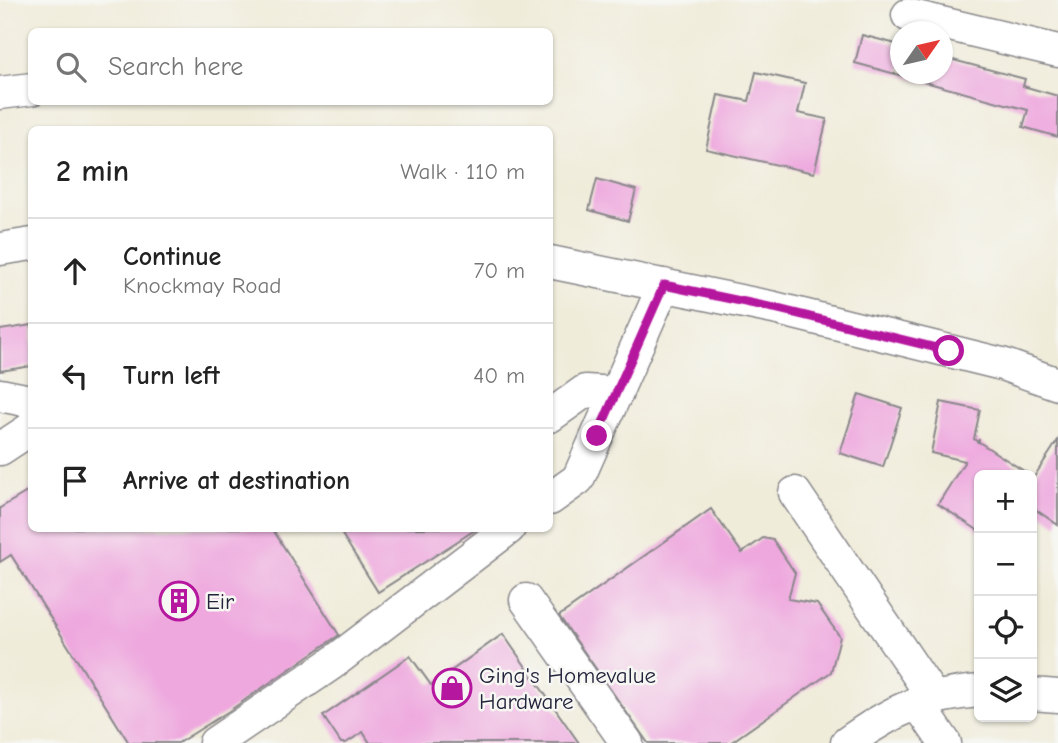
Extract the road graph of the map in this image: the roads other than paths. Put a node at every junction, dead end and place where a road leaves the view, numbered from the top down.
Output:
1 (908, 15) dead end
2 (1058, 51) edge
3 (28, 90) edge
4 (0, 93) edge
5 (553, 263) edge
6 (664, 285) junction
7 (1058, 384) edge
8 (617, 393) junction
9 (0, 395) edge
10 (28, 402) edge
11 (553, 414) edge
12 (28, 431) edge
13 (0, 449) edge
14 (794, 493) dead end
15 (553, 497) edge
16 (504, 532) edge
17 (526, 600) dead end
18 (974, 692) edge
19 (1037, 694) edge
20 (1058, 696) edge
21 (925, 700) junction
22 (215, 743) edge
23 (627, 743) edge
24 (847, 743) edge
25 (945, 743) edge

1 - 2 street
3 - 4 street
5 - 6 street
6 - 7 street
6 - 8 street
8 - 11 street
8 - 15 street
9 - 10 street
12 - 13 street
14 - 21 street
16 - 22 street
17 - 23 street
18 - 21 street
19 - 20 street
21 - 24 street
21 - 25 street

